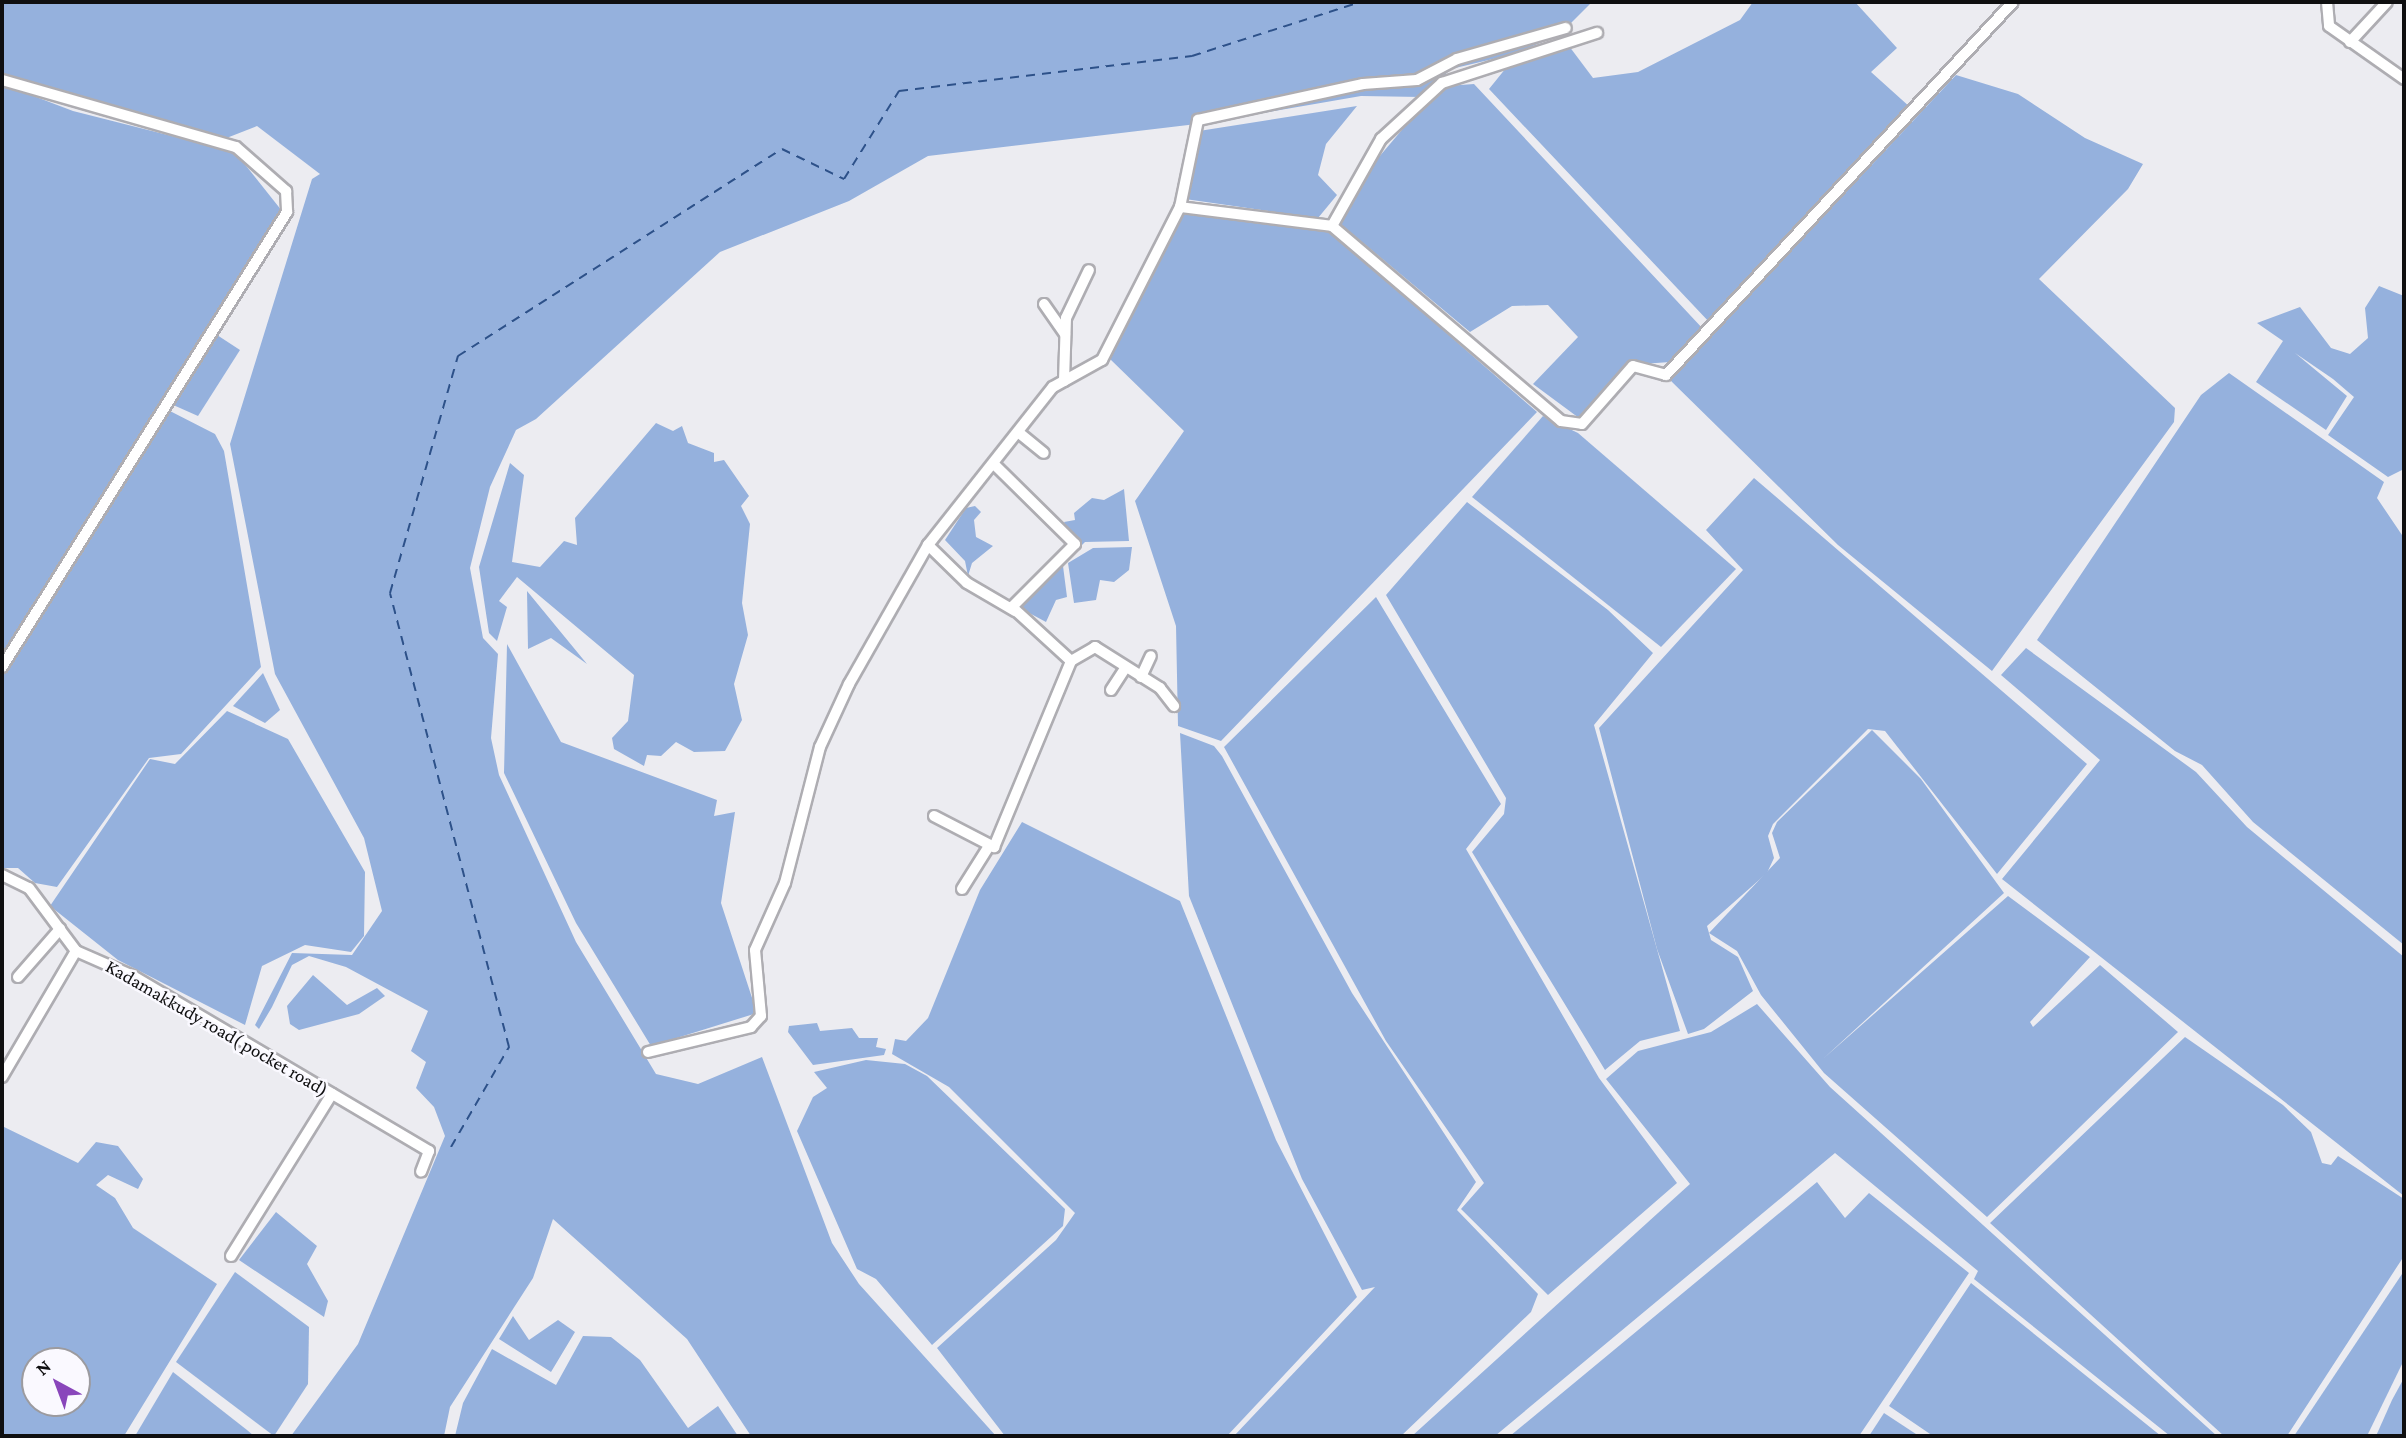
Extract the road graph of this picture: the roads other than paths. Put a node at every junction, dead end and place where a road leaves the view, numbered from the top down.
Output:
1 (2013, 2) edge
2 (2327, 2) edge
3 (2387, 2) edge
4 (1566, 28) dead end
5 (1597, 33) dead end
6 (2350, 42) junction
7 (2404, 79) edge
8 (2, 80) edge
9 (1180, 207) junction
10 (1332, 226) junction
11 (1089, 270) dead end
12 (1044, 304) dead end
13 (1065, 334) junction
14 (1064, 381) junction
15 (1018, 432) junction
16 (1044, 453) dead end
17 (993, 463) junction
18 (928, 545) junction
19 (1015, 611) junction
20 (1151, 656) dead end
21 (1071, 661) junction
22 (2, 667) edge
23 (1126, 667) junction
24 (1141, 677) junction
25 (1111, 690) dead end
26 (1174, 706) dead end
27 (934, 816) dead end
28 (989, 846) junction
29 (2, 875) edge
30 (962, 889) dead end
31 (60, 929) junction
32 (80, 952) junction
33 (18, 977) dead end
34 (648, 1052) dead end
35 (25, 1056) dead end
36 (2, 1077) edge
37 (332, 1094) junction
38 (421, 1172) dead end
39 (231, 1256) dead end

1 - 10 street
2 - 6 street
3 - 6 street
4 - 9 street
5 - 10 street
6 - 7 street
8 - 22 street
9 - 10 street
9 - 14 street
11 - 13 street
12 - 13 street
13 - 14 street
14 - 15 street
15 - 16 street
15 - 17 street
17 - 18 street
17 - 19 street
18 - 19 street
18 - 34 street
19 - 21 street
20 - 24 street
21 - 23 street
21 - 28 street
23 - 24 street
23 - 25 street
24 - 26 street
27 - 28 street
28 - 30 street
29 - 31 street
31 - 32 street
31 - 33 street
32 - 35 street
32 - 36 street
32 - 37 street, Kadamakkudy road( pocket road)
37 - 38 street, Kadamakkudy road( pocket road)
37 - 39 street

